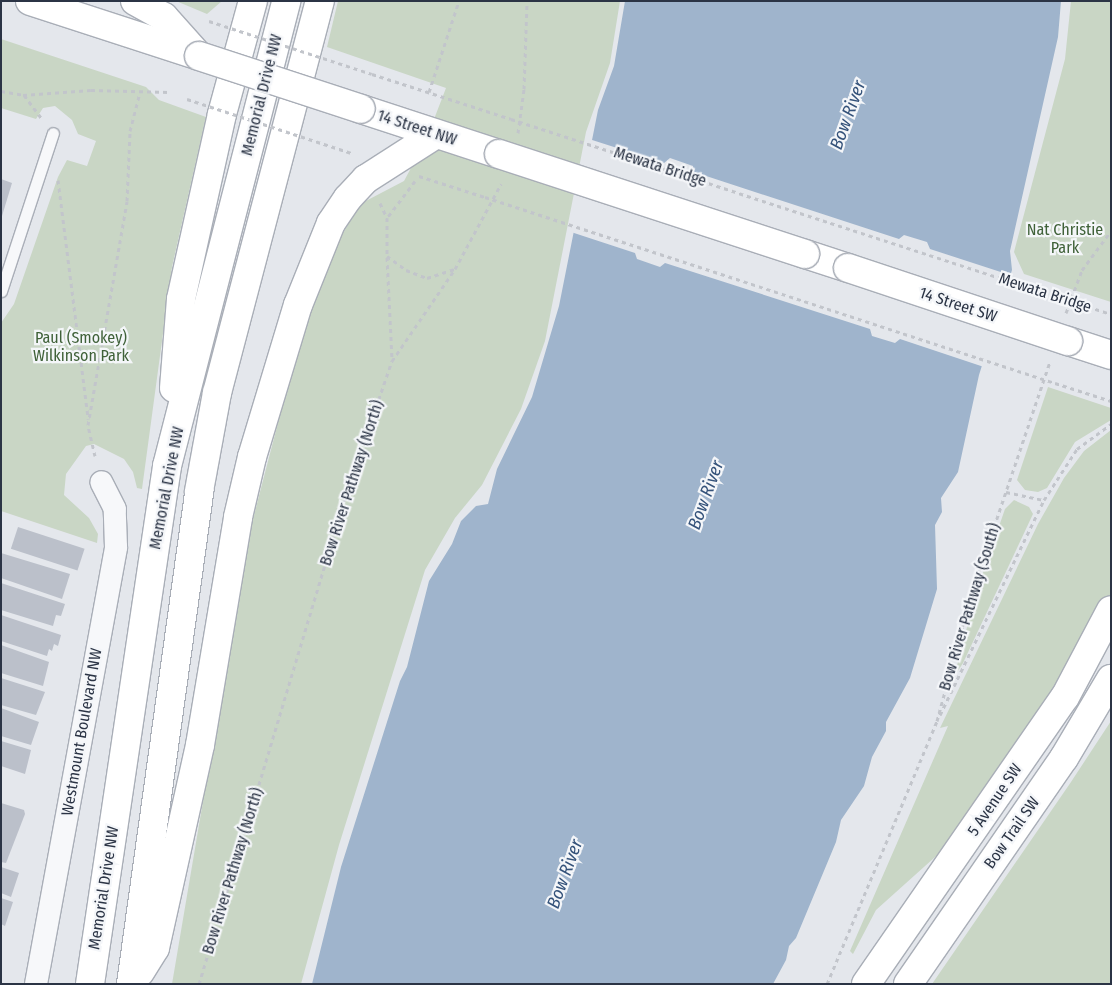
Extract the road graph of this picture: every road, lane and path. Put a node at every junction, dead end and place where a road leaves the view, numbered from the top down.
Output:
1 (30, 1) edge
2 (135, 1) edge
3 (252, 1) edge
4 (286, 1) edge
5 (320, 1) edge
6 (459, 1) edge
7 (527, 1) edge
8 (209, 21) dead end
9 (199, 56) junction
10 (1, 91) edge
11 (140, 92) junction
12 (169, 92) dead end
13 (429, 92) junction
14 (23, 95) junction
15 (187, 99) dead end
16 (53, 133) joint
17 (436, 134) junction
18 (518, 135) dead end
19 (351, 153) dead end
20 (58, 177) dead end
21 (502, 183) dead end
22 (1111, 231) edge
23 (805, 254) joint
24 (387, 256) junction
25 (455, 269) junction
26 (1, 291) edge
27 (1111, 314) edge
28 (1062, 336) junction
29 (1111, 355) edge
30 (392, 361) junction
31 (1111, 400) edge
32 (1111, 424) edge
33 (88, 425) junction
34 (95, 456) dead end
35 (167, 466) junction
36 (101, 482) dead end
37 (1006, 492) junction
38 (1044, 500) junction
39 (1111, 610) edge
40 (1111, 679) edge
41 (937, 721) junction
42 (36, 984) edge
43 (90, 984) edge
44 (132, 984) edge
45 (199, 984) edge
46 (827, 984) edge
47 (866, 984) edge
48 (908, 984) edge

1 - 9 main road, 14 Street NW
2 - 9 main road
3 - 35 main road
4 - 35 main road, Memorial Drive NW
5 - 44 main road, Memorial Drive NW
6 - 13 path
7 - 18 path
8 - 13 path, Mewata Bridge, bridge
9 - 17 main road, 14 Street NW, bridge
10 - 14 path
11 - 12 path
11 - 14 path
11 - 33 path
13 - 27 path, Mewata Bridge, bridge
14 - 16 path
15 - 19 path, bridge
16 - 26 lane
17 - 23 main road, 14 Street NW, bridge
17 - 44 main road
20 - 33 path
21 - 25 path, Bow River Pathway (North)
22 - 28 path, Bow River Pathway (South)
23 - 28 main road, 14 Street SW, bridge
24 - 25 path
24 - 30 path
24 - 31 path, bridge
25 - 30 path, Bow River Pathway (North)
28 - 29 main road, 14 Street SW
28 - 37 path, Bow River Pathway (South)
30 - 45 path, Bow River Pathway (North)
32 - 38 path
33 - 34 path
35 - 43 main road, Memorial Drive NW
36 - 42 street, Westmount Boulevard NW
37 - 38 path
37 - 41 path, Bow River Pathway (South)
38 - 41 path
39 - 47 main road, 5 Avenue SW
40 - 48 main road, Bow Trail SW
41 - 46 path, Bow River Pathway (South)

